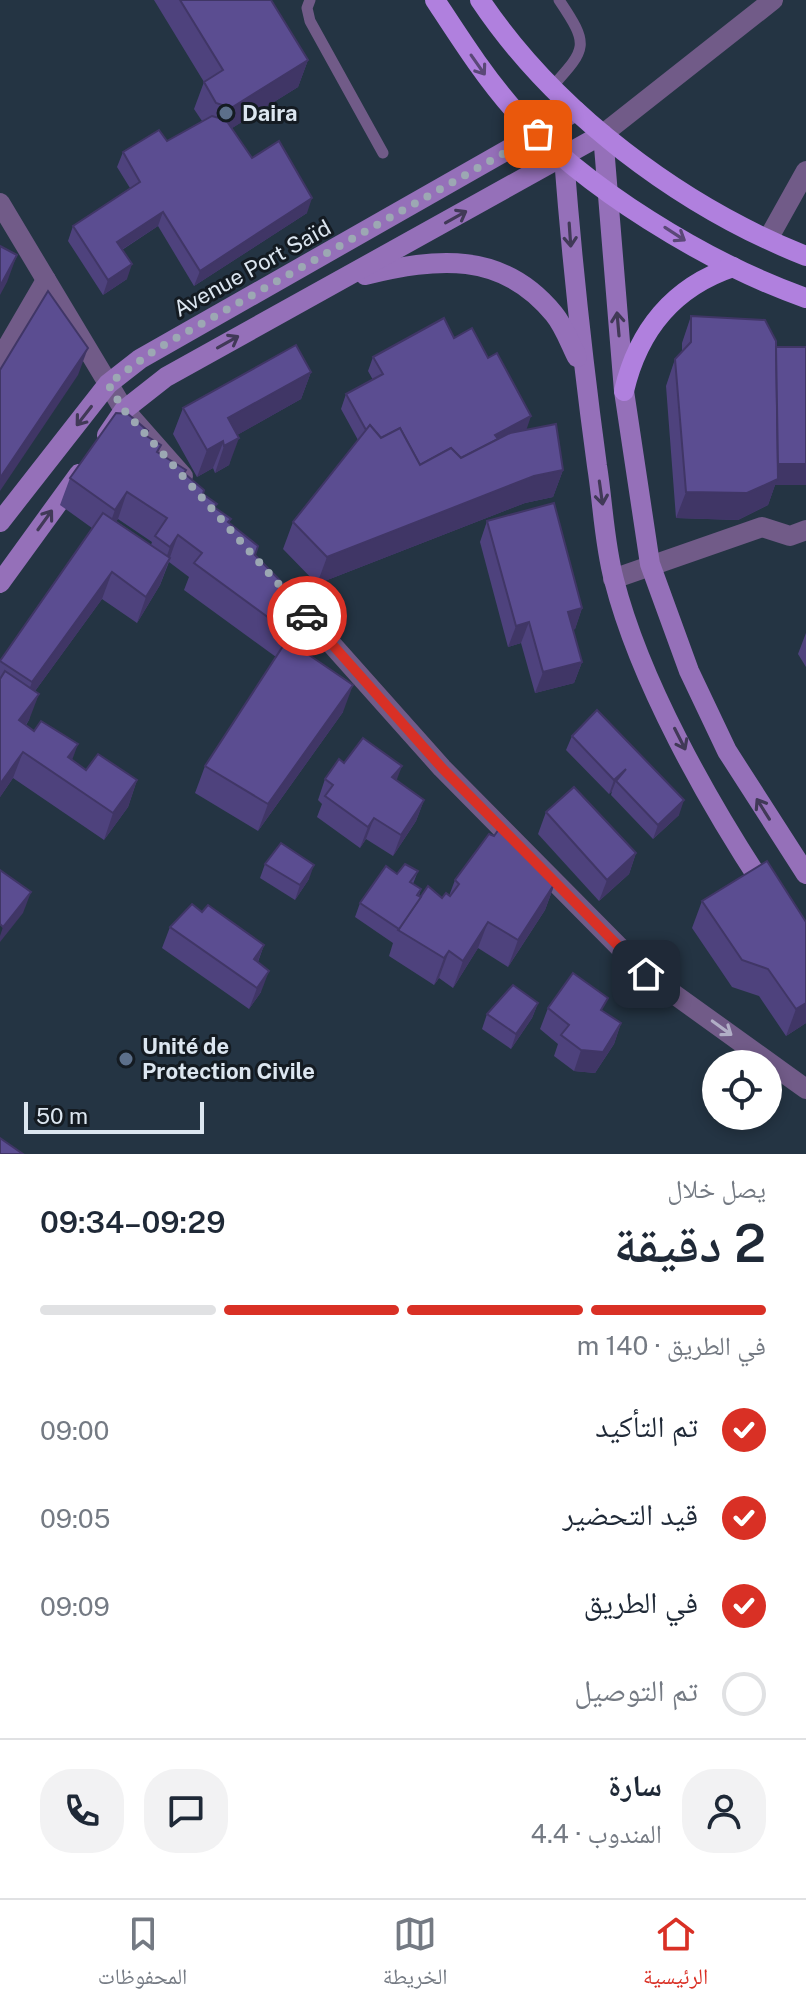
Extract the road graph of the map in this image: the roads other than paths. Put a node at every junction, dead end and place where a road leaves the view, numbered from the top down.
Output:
1 (310, 0) edge
2 (435, 0) edge
3 (480, 0) edge
4 (559, 0) edge
5 (773, 0) edge
6 (551, 88) junction
7 (576, 111) junction
8 (538, 134) junction
9 (603, 134) junction
10 (383, 153) dead end
11 (564, 158) junction
12 (806, 171) edge
13 (606, 189) junction
14 (0, 203) edge
15 (768, 239) junction
16 (806, 256) edge
17 (733, 267) junction
18 (46, 280) junction
19 (338, 282) junction
20 (806, 298) edge
21 (0, 359) edge
22 (584, 369) junction
23 (108, 384) junction
24 (624, 391) junction
25 (124, 410) junction
26 (198, 494) edge
27 (0, 522) edge
28 (806, 530) edge
29 (650, 564) junction
30 (613, 579) junction
31 (0, 583) edge
32 (283, 589) edge
33 (806, 874) edge
34 (775, 904) edge
35 (806, 1089) edge

1 - 10 lane
2 -> 8 main road
3 - 6 main road
4 - 6 lane
5 - 9 street
6 - 7 main road
7 - 8 main road, Avenue Port Saïd
7 - 9 main road
8 - 11 main road
8 - 23 main road, Avenue Port Saïd
9 - 11 main road
9 - 13 main road
9 - 15 main road
11 - 13 main road
19 -> 11 main road
11 -> 22 main road
12 - 15 street
13 -> 17 main road
24 -> 13 main road
14 - 18 street
15 - 16 main road
17 - 20 main road
17 - 24 main road
18 - 21 street
18 - 23 street
19 - 22 main road
25 -> 19 main road
22 -> 30 main road
23 - 25 street
23 -> 27 main road, Avenue Port Saïd
24 - 29 main road
25 - 26 street
31 -> 25 main road
28 - 29 street
29 - 30 street
33 -> 29 main road
30 -> 34 main road
32 -> 35 street

